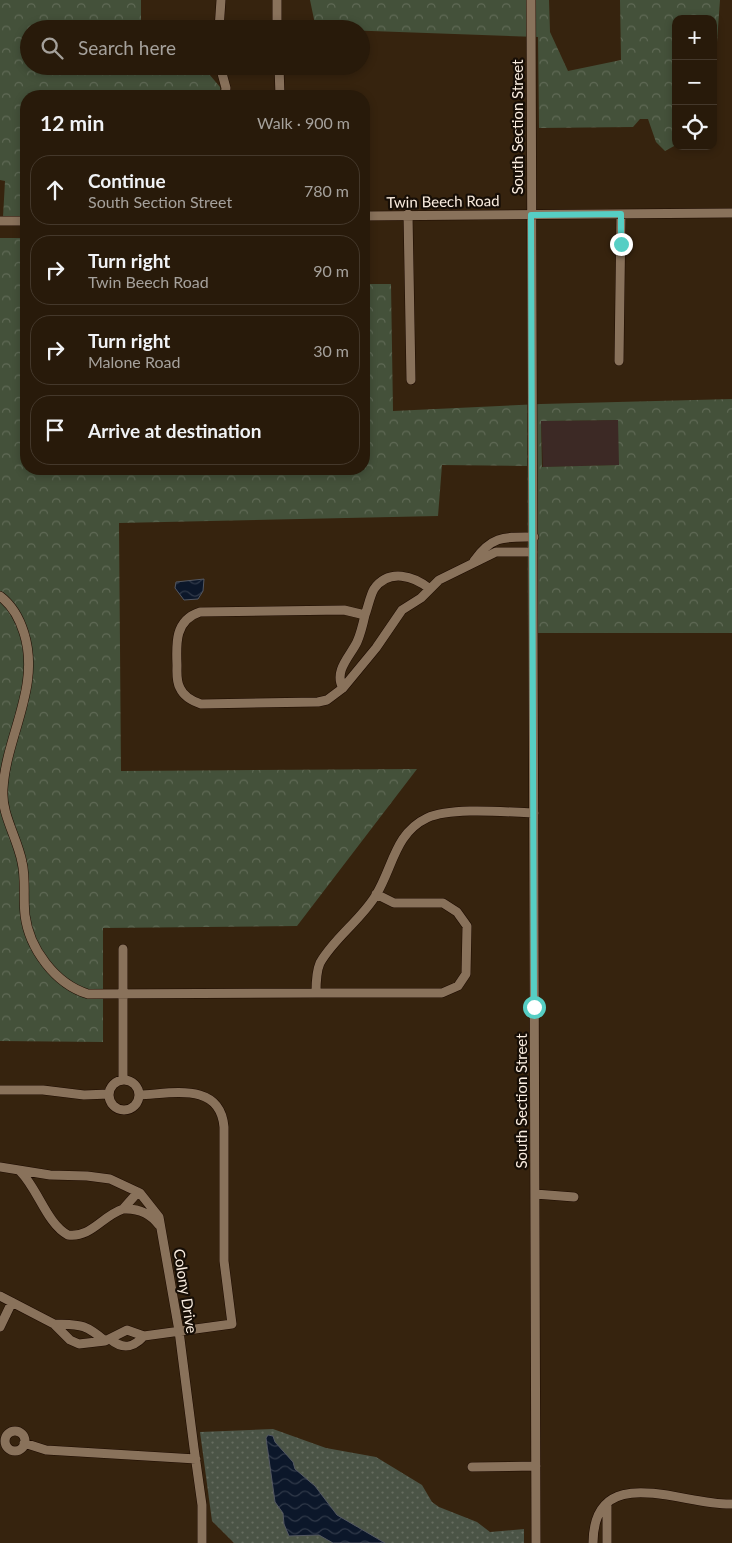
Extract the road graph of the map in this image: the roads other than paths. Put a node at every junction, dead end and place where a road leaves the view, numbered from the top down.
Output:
1 (221, 0) edge
2 (277, 0) edge
3 (531, 0) edge
4 (219, 20) edge
5 (277, 20) edge
6 (222, 75) edge
7 (279, 75) edge
8 (226, 90) edge
9 (280, 90) edge
10 (732, 213) edge
11 (408, 214) junction
12 (621, 214) junction
13 (531, 215) junction
14 (370, 216) edge
15 (20, 221) edge
16 (0, 222) edge
17 (619, 361) dead end
18 (411, 380) dead end
19 (534, 537) junction
20 (533, 552) junction
21 (474, 562) junction
22 (430, 589) junction
23 (0, 596) edge
24 (365, 615) junction
25 (343, 688) junction
26 (534, 812) junction
27 (376, 894) junction
28 (123, 949) dead end
29 (316, 993) junction
30 (123, 995) junction
31 (123, 1080) junction
32 (0, 1090) edge
33 (109, 1094) junction
34 (138, 1095) junction
35 (0, 1167) edge
36 (20, 1171) junction
37 (138, 1192) junction
38 (535, 1194) junction
39 (574, 1197) dead end
40 (123, 1209) junction
41 (163, 1230) junction
42 (0, 1296) edge
43 (12, 1302) junction
44 (54, 1324) junction
45 (0, 1327) edge
46 (179, 1331) junction
47 (144, 1336) junction
48 (107, 1340) junction
49 (3, 1434) edge
50 (24, 1443) junction
51 (196, 1459) junction
52 (536, 1466) junction
53 (472, 1467) dead end
54 (607, 1504) junction
55 (732, 1504) edge
56 (202, 1543) edge
57 (536, 1543) edge
58 (593, 1543) edge
59 (607, 1543) edge

1 - 4 street
2 - 5 street
3 - 13 street, South Section Street
6 - 8 street
7 - 9 street
10 - 12 street, Twin Beech Road
11 - 13 street, Twin Beech Road
11 - 14 street, Twin Beech Road
11 - 18 street
12 - 13 street, Twin Beech Road
12 - 17 street
13 - 19 street, South Section Street
15 - 16 street
19 - 20 street, South Section Street
19 - 21 street
20 - 21 street
20 - 26 street, South Section Street
21 - 22 street
22 - 24 street
22 - 25 street
23 - 30 street
24 - 25 street
24 - 25 street
26 - 27 street
26 - 38 street, South Section Street
27 - 29 street
27 - 29 street
28 - 30 street
29 - 30 street
30 - 31 street
31 - 33 street
31 - 34 street
32 - 33 street
33 - 34 street
34 - 46 street
35 - 36 street, Colony Drive
36 - 37 street, Colony Drive
36 - 40 street
37 - 40 street
37 - 41 street, Colony Drive
38 - 39 street
38 - 52 street, South Section Street
40 - 41 street
41 - 46 street, Colony Drive
42 - 43 street
43 - 44 street
43 - 45 street
44 - 48 street
44 - 48 street
46 - 47 street
46 - 51 street, Colony Drive
47 - 48 street
47 - 48 street
49 - 50 street
49 - 50 street
50 - 51 street
51 - 56 street, Colony Drive
52 - 53 street
52 - 57 street, South Section Street
54 - 55 street
54 - 58 street
54 - 59 street

